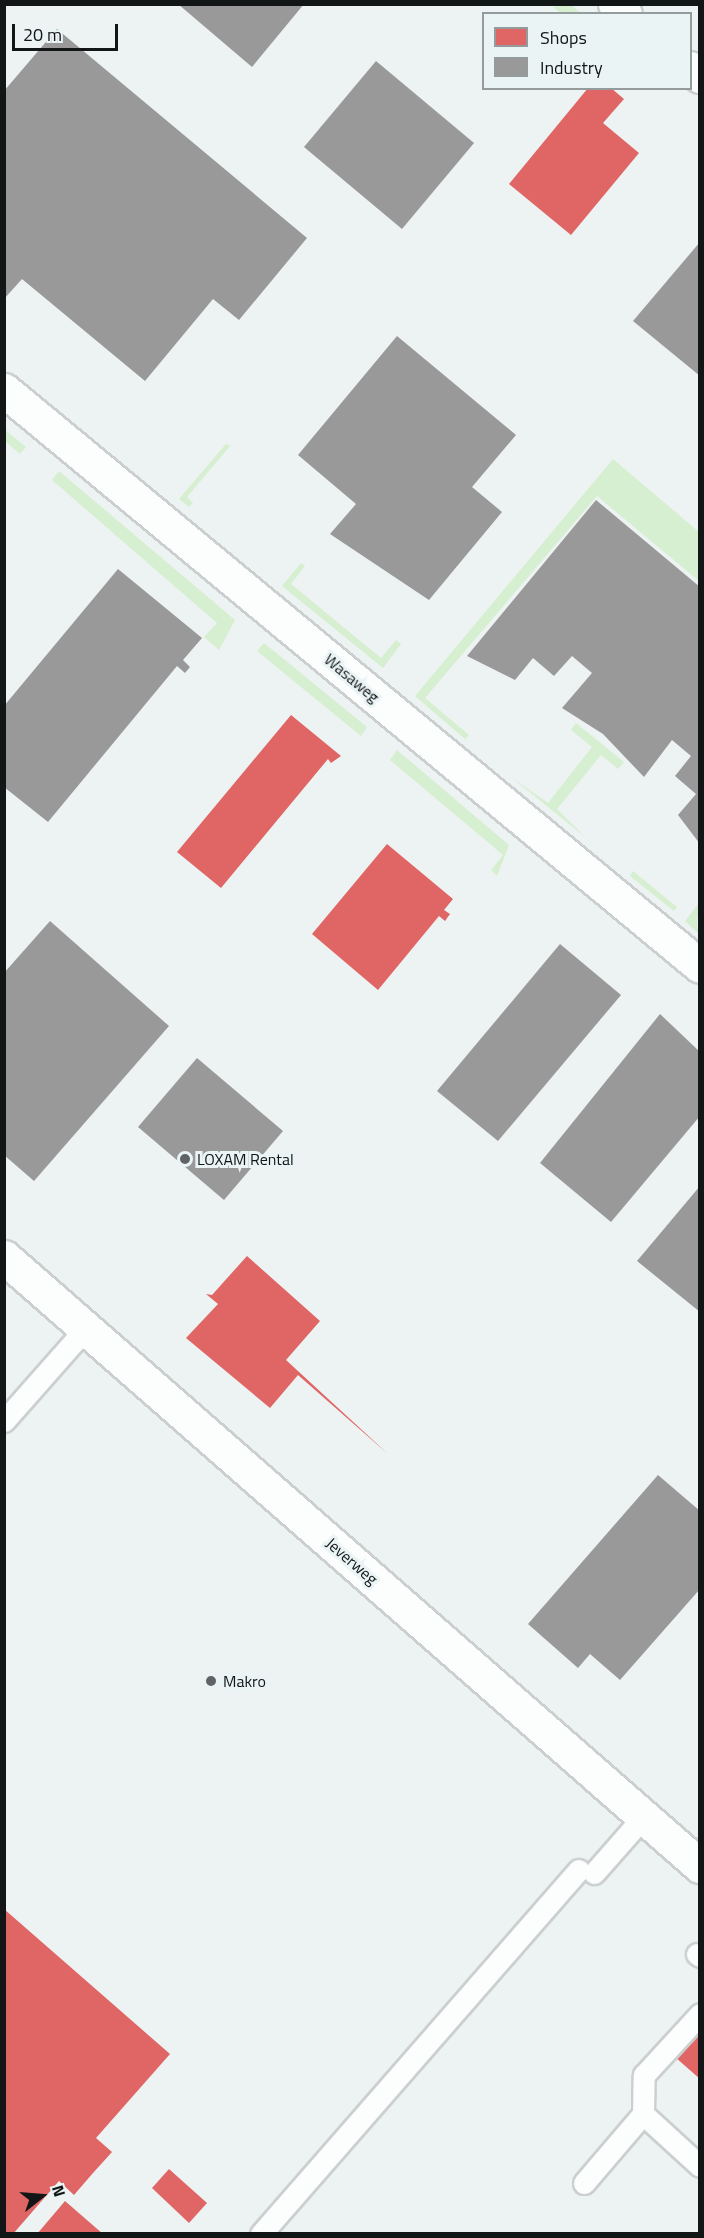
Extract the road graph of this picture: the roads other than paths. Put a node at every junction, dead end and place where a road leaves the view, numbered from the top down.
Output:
1 (4, 390) edge
2 (699, 966) edge
3 (4, 1257) edge
4 (86, 1328) junction
5 (4, 1421) edge
6 (644, 1816) junction
7 (699, 1866) edge
8 (699, 2014) edge
9 (643, 2114) junction
10 (699, 2166) edge
11 (584, 2183) dead end
12 (261, 2234) edge

1 - 2 street, Wasaweg
3 - 4 street, Jeverweg
4 - 5 lane
4 - 6 street, Jeverweg
6 - 7 street, Jeverweg
6 - 12 lane
8 - 9 lane
9 - 10 lane
9 - 11 lane

